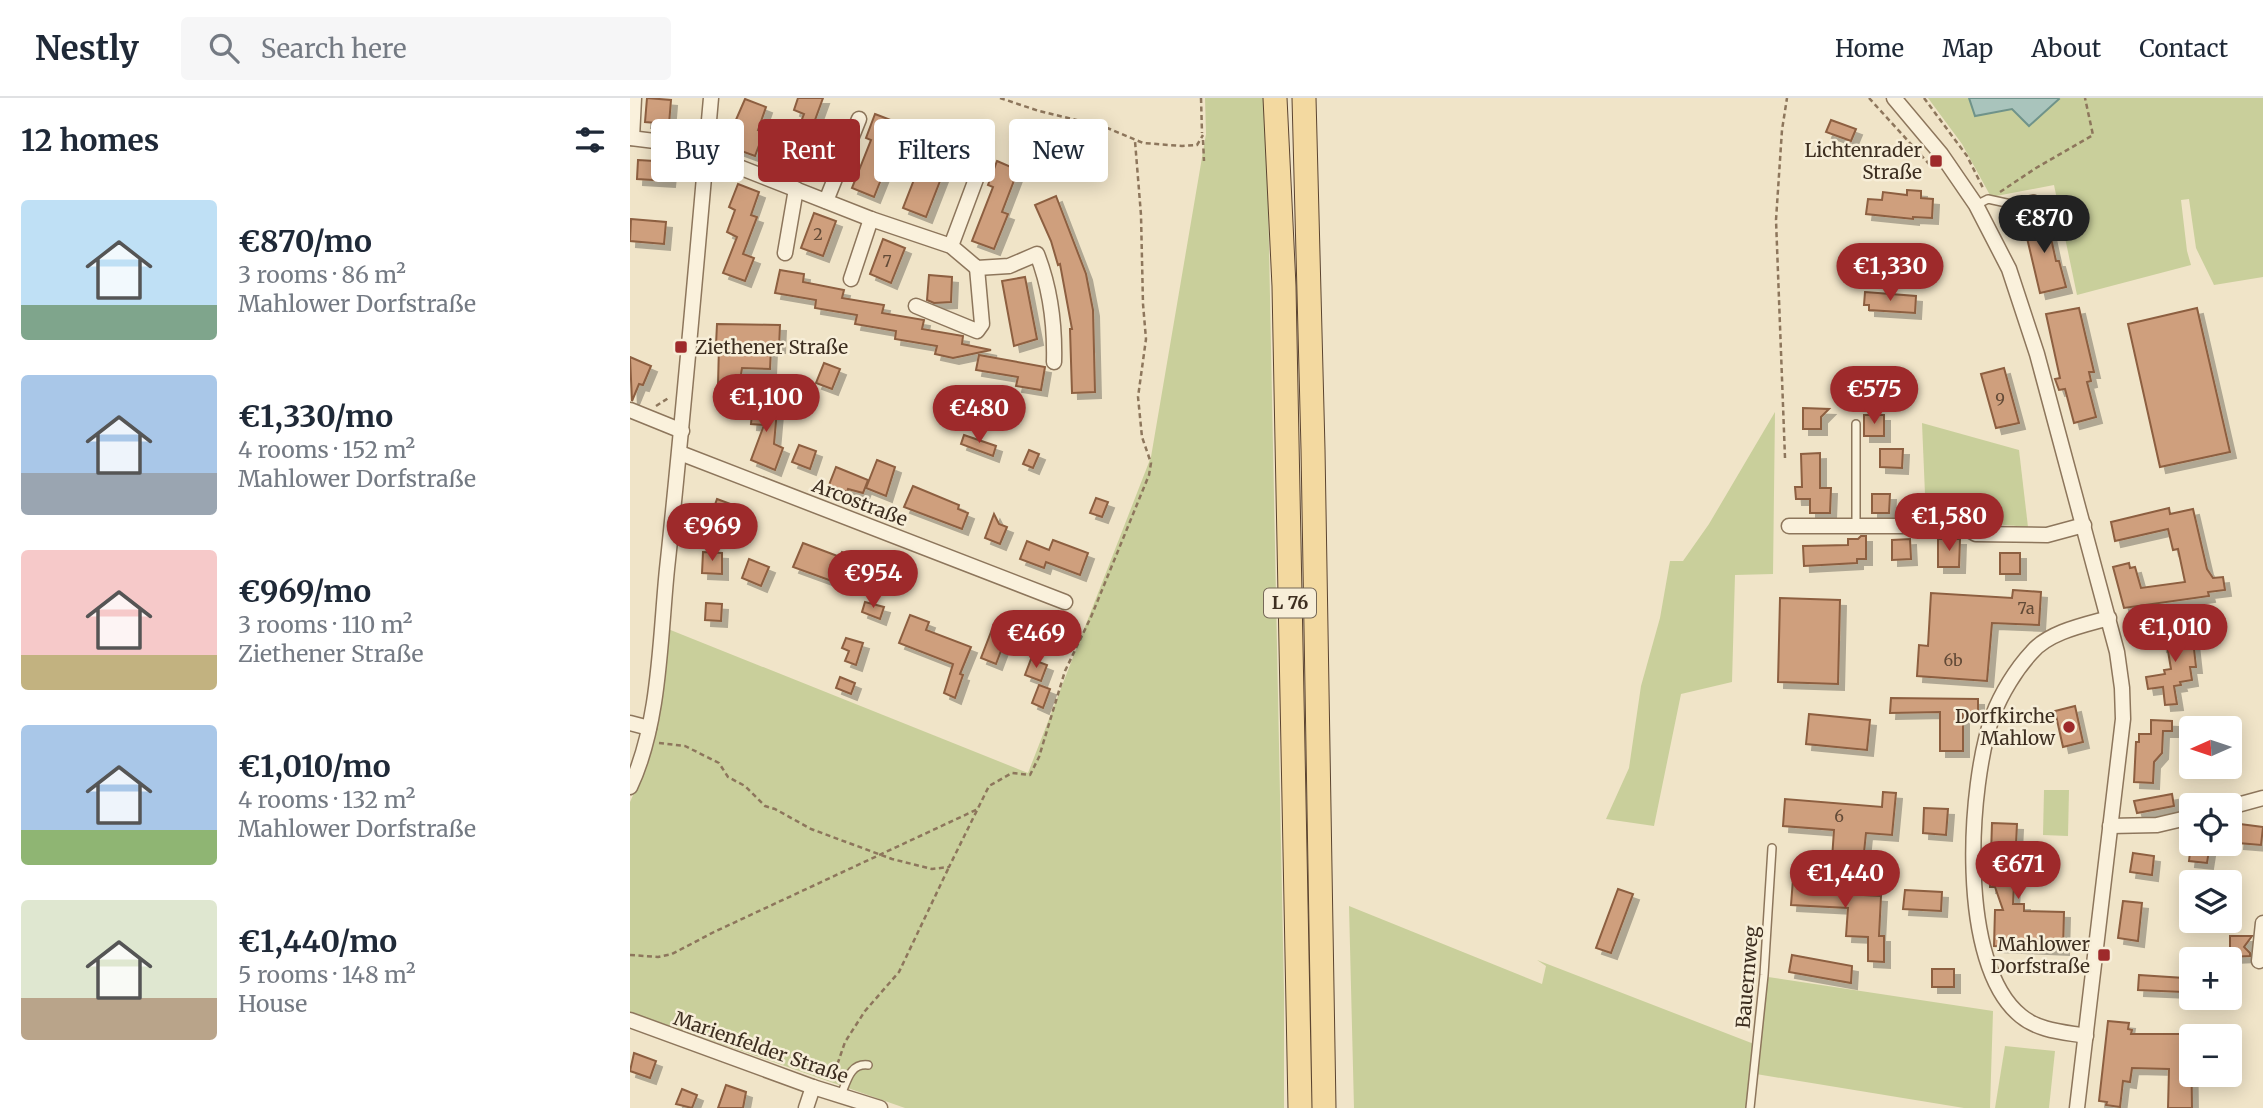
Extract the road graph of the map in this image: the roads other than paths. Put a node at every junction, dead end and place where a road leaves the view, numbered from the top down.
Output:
1 (634, 98) edge
2 (711, 98) edge
3 (1275, 98) edge
4 (1304, 98) edge
5 (1894, 98) edge
6 (709, 119) edge
7 (631, 138) edge
8 (651, 140) edge
9 (744, 168) edge
10 (703, 182) edge
11 (834, 182) edge
12 (975, 182) edge
13 (796, 189) junction
14 (2034, 198) dead end
15 (826, 201) junction
16 (1976, 205) junction
17 (871, 219) junction
18 (951, 247) junction
19 (785, 253) dead end
20 (977, 268) junction
21 (851, 279) dead end
22 (916, 306) dead end
23 (1054, 362) dead end
24 (630, 410) edge
25 (1856, 424) dead end
26 (682, 431) junction
27 (680, 453) junction
28 (2084, 525) junction
29 (1789, 526) dead end
30 (1856, 527) junction
31 (1065, 602) road end
32 (2109, 618) junction
33 (630, 723) edge
34 (648, 734) junction
35 (630, 787) edge
36 (2263, 798) edge
37 (2242, 804) edge
38 (2179, 820) edge
39 (2110, 826) junction
40 (1772, 848) dead end
41 (2263, 923) edge
42 (2259, 961) dead end
43 (630, 1020) edge
44 (2086, 1036) junction
45 (868, 1065) dead end
46 (813, 1087) junction
47 (835, 1093) junction
48 (806, 1108) edge
49 (880, 1108) edge
50 (1300, 1108) edge
51 (1325, 1108) edge
52 (1750, 1108) edge
53 (2077, 1108) edge

1 - 7 street
2 - 6 street
3 - 50 main road, L 76
4 - 51 main road, L 76
5 - 16 street
7 - 8 street
9 - 13 street
10 - 26 street
11 - 15 street
12 - 18 street
13 - 15 street
13 - 19 street
14 - 16 lane
15 - 17 street
16 - 28 street
17 - 18 street
17 - 21 street
18 - 20 street
20 - 22 street
20 - 23 street
24 - 26 street
25 - 30 lane
26 - 27 street
27 - 31 street, Arcostraße
27 - 34 street
28 - 30 street
28 - 32 street
29 - 30 street
32 - 39 street
32 - 44 street
33 - 34 street
34 - 35 street
36 - 37 street
38 - 39 street
39 - 44 street
40 - 52 lane, Bauernweg
41 - 42 street
43 - 46 street, Marienfelder Straße
44 - 53 street
45 - 47 lane
46 - 47 street, Marienfelder Straße
46 - 48 street
47 - 49 street, Marienfelder Straße

